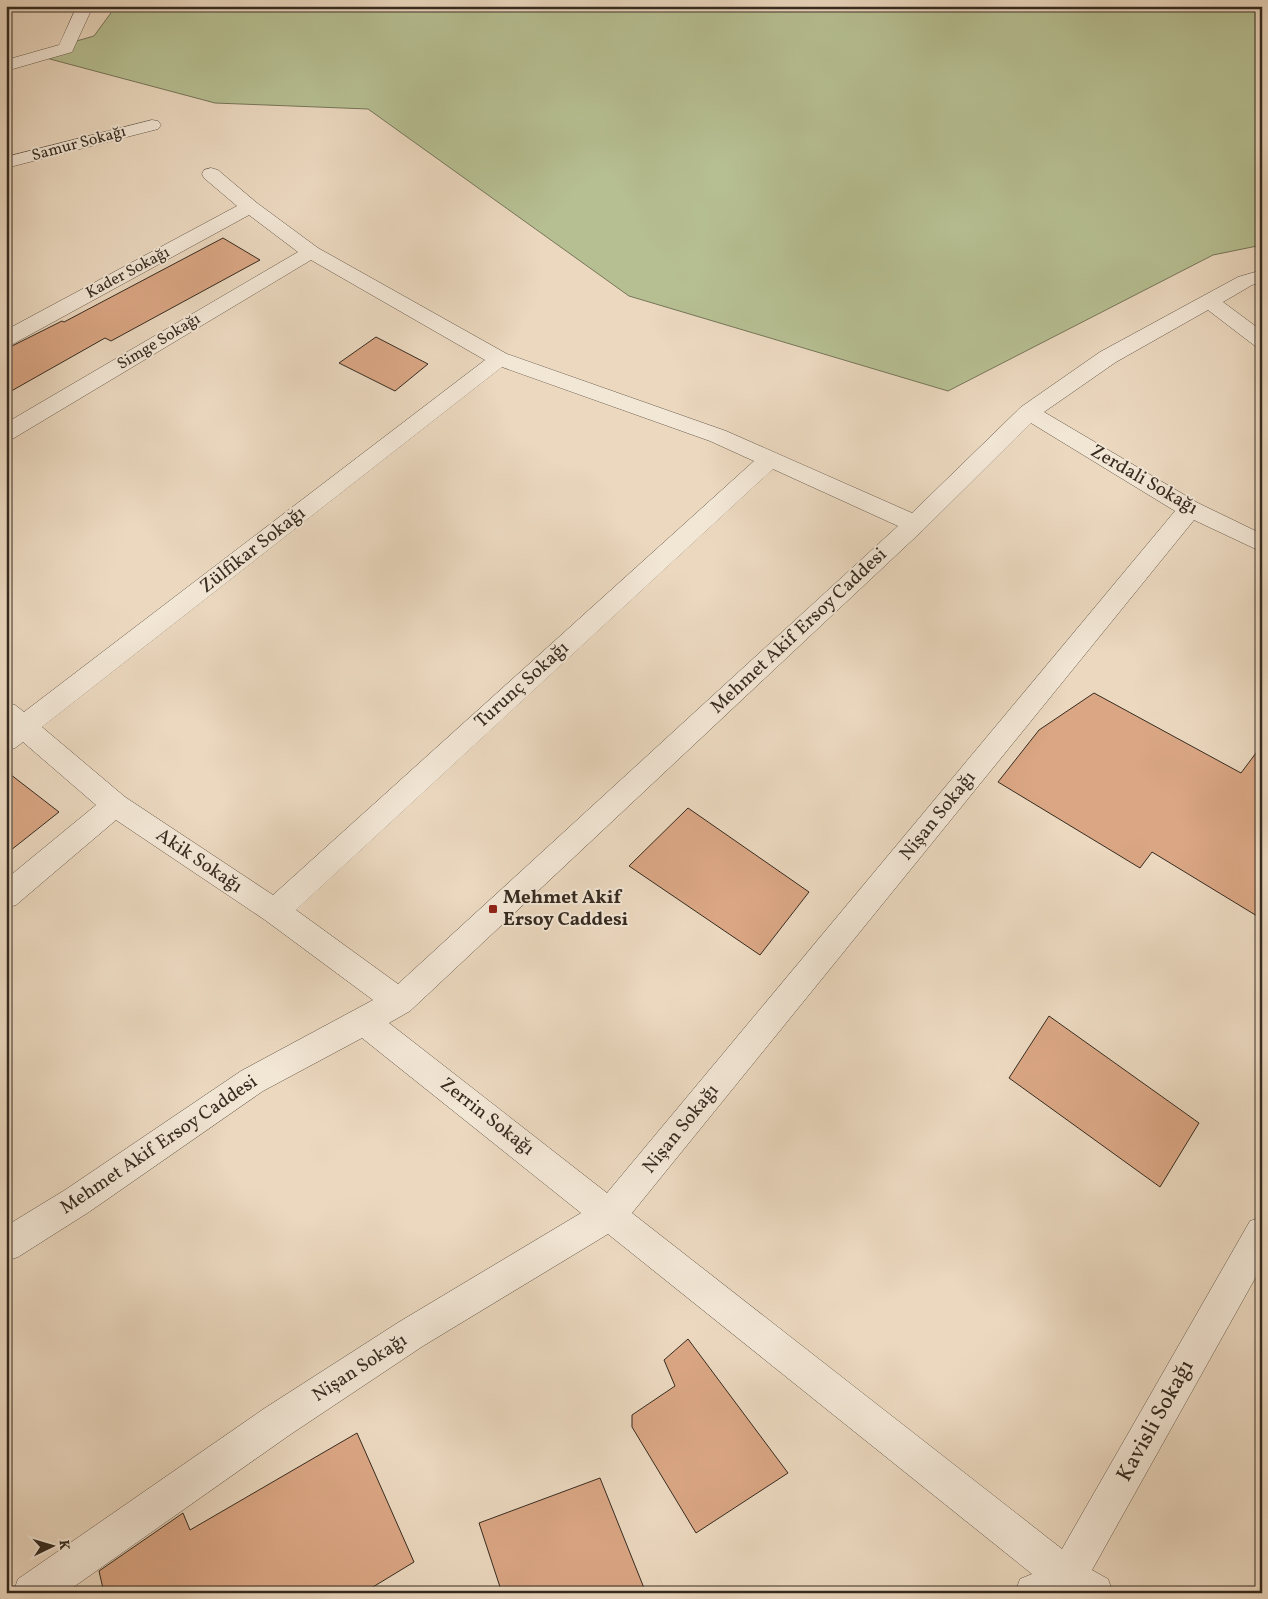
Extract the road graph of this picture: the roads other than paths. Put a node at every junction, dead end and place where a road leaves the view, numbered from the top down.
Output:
1 (85, 6) edge
2 (6, 66) edge
3 (152, 125) dead end
4 (6, 163) edge
5 (211, 174) dead end
6 (250, 207) junction
7 (312, 252) junction
8 (1262, 276) edge
9 (1208, 300) junction
10 (6, 339) edge
11 (1262, 341) edge
12 (499, 359) junction
13 (1029, 412) junction
14 (6, 433) edge
15 (770, 459) junction
16 (1190, 509) junction
17 (1262, 520) edge
18 (915, 524) junction
19 (1252, 538) edge
20 (12, 727) edge
21 (114, 805) junction
22 (6, 896) edge
23 (275, 911) junction
24 (398, 1002) junction
25 (364, 1020) junction
26 (610, 1214) junction
27 (1262, 1233) edge
28 (6, 1245) edge
29 (1080, 1585) edge
30 (32, 1593) edge
31 (1034, 1593) edge

1 - 2 street
3 - 4 street, Samur Sokağı
5 - 6 street
6 - 7 street
6 - 10 street, Kader Sokağı
7 - 12 street
7 - 14 street, Simge Sokağı
8 - 9 street, Mehmet Akif Ersoy Caddesi
9 - 11 street
9 - 13 street, Mehmet Akif Ersoy Caddesi
12 - 15 street
12 - 20 street, Zülfikar Sokağı
13 - 16 street, Zerdali Sokağı
13 - 18 street, Mehmet Akif Ersoy Caddesi
15 - 18 street
15 - 23 street, Turunç Sokağı
16 - 19 street, Zerdali Sokağı
16 - 26 street, Nişan Sokağı
17 - 19 street
18 - 24 street, Mehmet Akif Ersoy Caddesi
20 - 21 street, Akik Sokağı
21 - 22 street
21 - 23 street, Akik Sokağı
23 - 24 street, Akik Sokağı
24 - 25 street, Mehmet Akif Ersoy Caddesi
25 - 26 street, Zerrin Sokağı
25 - 28 street, Mehmet Akif Ersoy Caddesi
26 - 29 street, Zerrin Sokağı
26 - 30 street, Nişan Sokağı
27 - 29 street, Kavisli Sokağı
29 - 31 street

